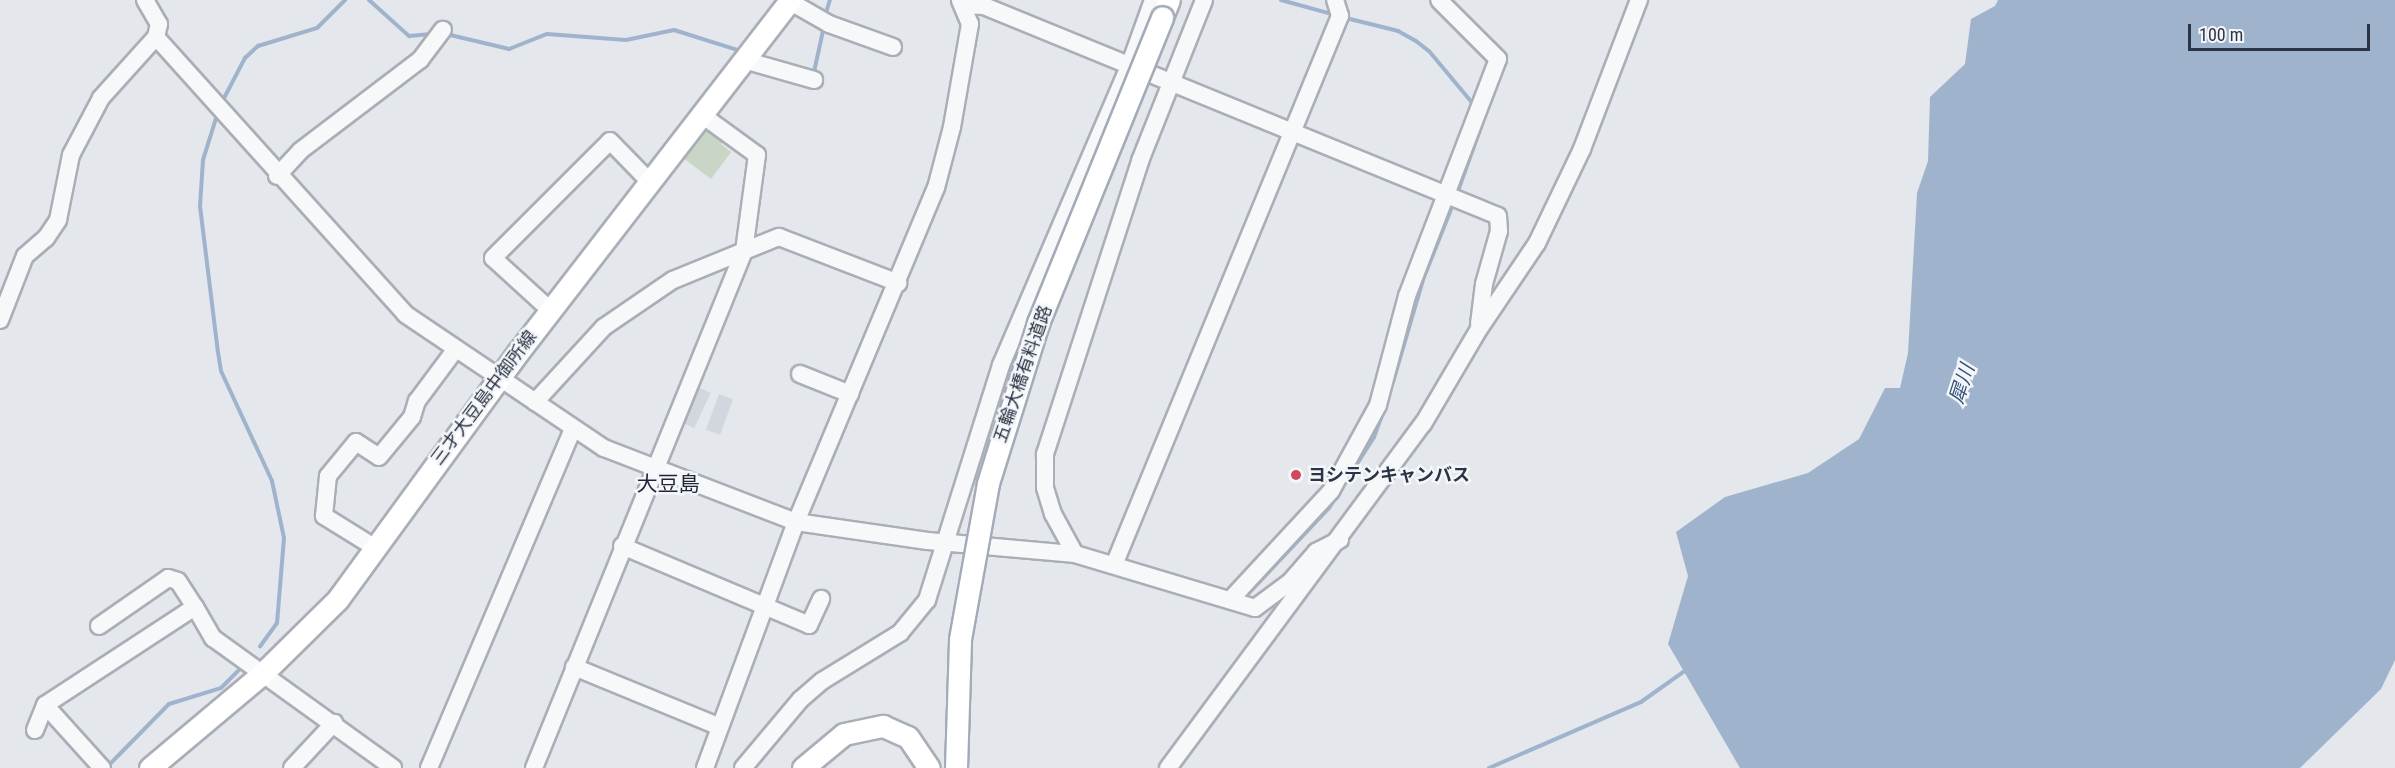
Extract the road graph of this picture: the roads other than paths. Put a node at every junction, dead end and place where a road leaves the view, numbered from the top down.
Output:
1 (145, 0) edge
2 (790, 0) edge
3 (1204, 0) edge
4 (1335, 0) edge
5 (1439, 0) edge
6 (1639, 0) edge
7 (962, 3) edge
8 (1162, 6) edge
9 (439, 34) dead end
10 (156, 37) junction
11 (893, 47) dead end
12 (744, 60) junction
13 (1131, 64) junction
14 (814, 80) dead end
15 (1173, 81) junction
16 (702, 115) junction
17 (1292, 131) junction
18 (277, 176) junction
19 (650, 182) junction
20 (1445, 195) junction
21 (744, 251) junction
22 (898, 283) junction
23 (550, 310) junction
24 (0, 320) edge
25 (1479, 328) junction
26 (455, 350) junction
27 (800, 374) dead end
28 (499, 377) junction
29 (850, 394) junction
30 (535, 402) junction
31 (573, 429) junction
32 (656, 468) junction
33 (795, 522) junction
34 (1340, 540) junction
35 (947, 542) junction
36 (622, 546) junction
37 (374, 548) junction
38 (1075, 554) junction
39 (1114, 565) junction
40 (821, 599) dead end
41 (1231, 599) junction
42 (763, 606) junction
43 (195, 607) junction
44 (99, 626) dead end
45 (574, 667) junction
46 (261, 675) junction
47 (45, 705) junction
48 (334, 723) junction
49 (718, 726) junction
50 (35, 729) dead end
51 (102, 767) edge
52 (150, 768) edge
53 (292, 768) edge
54 (393, 768) edge
55 (429, 768) edge
56 (534, 768) edge
57 (705, 768) edge
58 (743, 768) edge
59 (803, 768) edge
60 (929, 768) edge
61 (956, 768) edge
62 (1168, 768) edge

1 - 10 street
2 - 11 street
2 - 12 main road, 三才大豆島中御所線
3 - 15 street
4 - 17 street
5 - 20 street
6 - 25 street
7 - 13 street
7 - 22 street
8 - 13 street
8 - 61 main road, 五輪大橋有料道路, bridge
9 - 18 street
10 - 18 street
10 - 24 street
12 - 14 street
12 - 16 main road, 三才大豆島中御所線
13 - 15 street
13 - 35 street
15 - 17 street
15 - 38 street
16 - 19 main road, 三才大豆島中御所線
16 - 21 street
17 - 20 street
17 - 39 street
18 - 26 street
19 - 23 main road, 三才大豆島中御所線
19 - 23 street
20 - 25 street
20 - 41 street
21 - 22 street
21 - 30 street
21 - 32 street
22 - 29 street
23 - 28 main road, 三才大豆島中御所線
25 - 34 street
26 - 28 street
26 - 37 street
27 - 29 street
28 - 30 street
28 - 37 main road, 三才大豆島中御所線
29 - 33 street
30 - 31 street
31 - 32 street
31 - 55 street
32 - 33 street
32 - 36 street
33 - 35 street
33 - 42 street
34 - 41 street
34 - 62 street
35 - 38 street
35 - 58 street
36 - 42 street
36 - 45 street
37 - 46 main road, 三才大豆島中御所線
38 - 39 street
39 - 41 street
40 - 42 street
42 - 49 street
43 - 44 street
43 - 46 street
43 - 47 street
45 - 49 street
45 - 56 street
46 - 48 street
46 - 52 main road, 三才大豆島中御所線
47 - 50 street
47 - 51 street
48 - 53 street
48 - 54 street
49 - 57 street
59 - 60 main road

